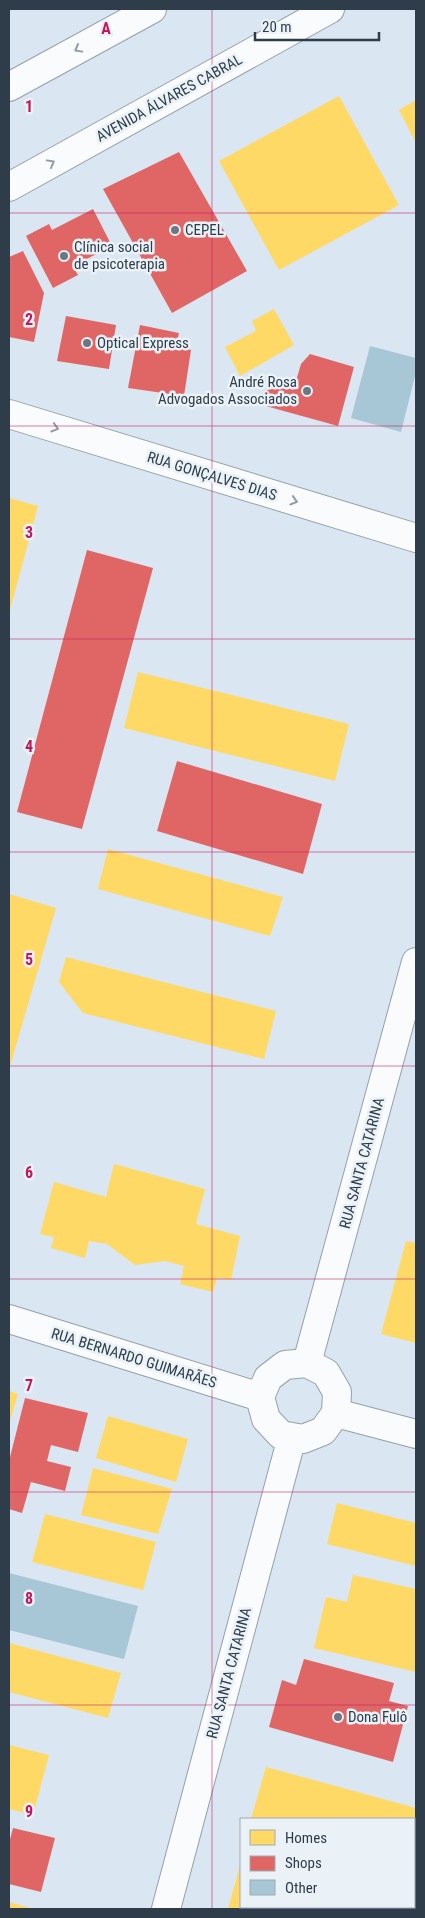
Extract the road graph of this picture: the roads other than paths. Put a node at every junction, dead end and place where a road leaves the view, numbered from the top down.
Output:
1 (152, 9) edge
2 (330, 9) edge
3 (9, 88) edge
4 (9, 187) edge
5 (9, 414) edge
6 (416, 538) edge
7 (416, 962) edge
8 (9, 1319) edge
9 (307, 1364) junction
10 (260, 1397) junction
11 (336, 1414) junction
12 (416, 1434) edge
13 (292, 1438) junction
14 (166, 1909) edge

1 -> 3 street
4 -> 2 street, AVENIDA ÁLVARES CABRAL
5 -> 6 street, RUA GONÇALVES DIAS
7 - 9 street, RUA SANTA CATARINA
8 - 10 street, RUA BERNARDO GUIMARÃES
9 - 10 street
9 - 11 street
10 - 13 street
11 - 12 street
11 - 13 street
13 - 14 street, RUA SANTA CATARINA

